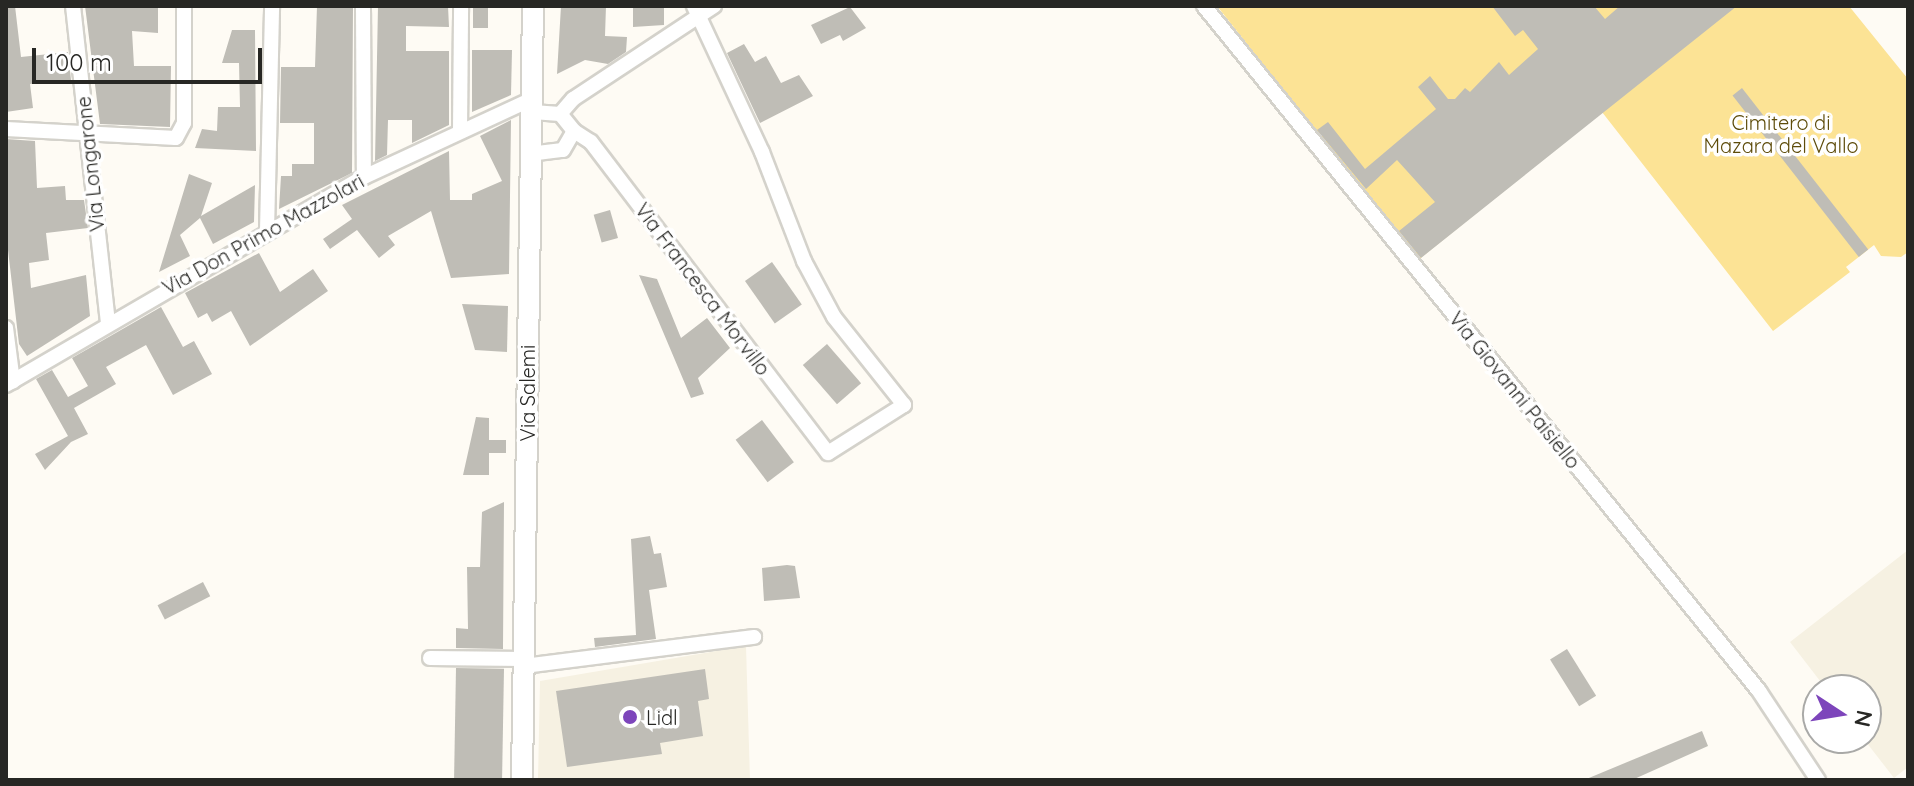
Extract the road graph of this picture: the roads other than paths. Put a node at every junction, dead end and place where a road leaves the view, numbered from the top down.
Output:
1 (73, 6) edge
2 (184, 6) edge
3 (272, 6) edge
4 (363, 6) edge
5 (461, 6) edge
6 (533, 6) edge
7 (714, 6) edge
8 (1204, 6) edge
9 (696, 13) edge
10 (530, 106) junction
11 (560, 114) junction
12 (6, 129) edge
13 (460, 131) junction
14 (574, 131) junction
15 (87, 134) junction
16 (529, 154) junction
17 (364, 177) junction
18 (267, 231) junction
19 (108, 323) junction
20 (6, 328) edge
21 (10, 383) edge
22 (754, 637) dead end
23 (430, 658) dead end
24 (524, 662) junction
25 (522, 780) edge
26 (1818, 780) edge

1 - 15 street, Via Longarone
2 - 15 street
3 - 18 street
4 - 17 street
5 - 13 street
6 - 10 main road, Via Salemi
7 - 9 street
8 - 26 street, Via Giovanni Paisiello
9 - 11 street
9 - 14 street, Via Francesca Morvillo
10 - 11 street
10 - 13 street, Via Don Primo Mazzolari
10 - 16 main road, Via Salemi
11 - 14 street, Via Francesca Morvillo
12 - 15 street
13 - 17 street, Via Don Primo Mazzolari
14 - 16 street
15 - 19 street, Via Longarone
16 - 24 main road, Via Salemi
17 - 18 street, Via Don Primo Mazzolari
18 - 19 street, Via Don Primo Mazzolari
19 - 21 street, Via Don Primo Mazzolari
20 - 21 street
22 - 24 street
23 - 24 street
24 - 25 main road, Via Salemi

